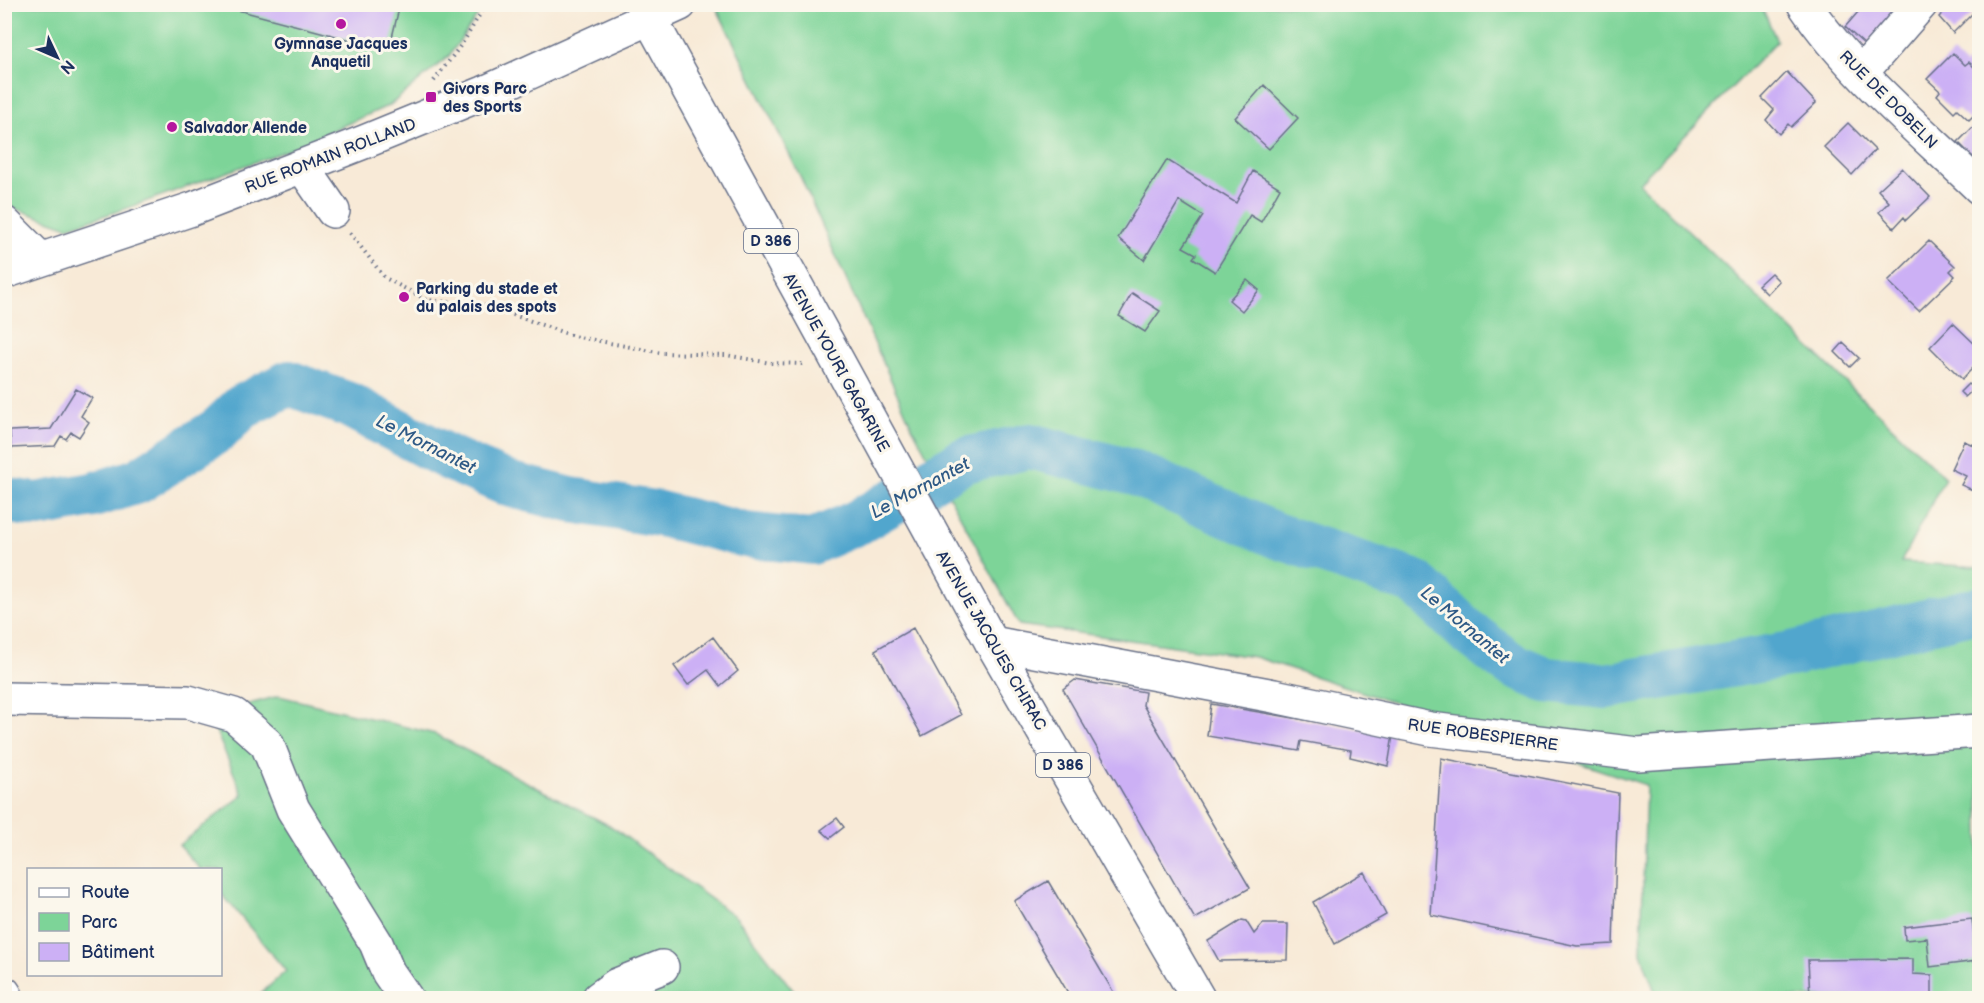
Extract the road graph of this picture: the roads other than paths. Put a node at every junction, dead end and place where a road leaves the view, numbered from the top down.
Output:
1 (680, 4) edge
2 (1804, 4) edge
3 (1921, 4) edge
4 (646, 11) edge
5 (1861, 73) junction
6 (302, 166) junction
7 (1980, 188) edge
8 (333, 211) road end
9 (4, 223) edge
10 (40, 259) junction
11 (4, 272) edge
12 (930, 531) joint
13 (993, 643) junction
14 (4, 699) edge
15 (1980, 730) edge
16 (662, 967) dead end
17 (4, 993) edge
18 (7, 999) edge
19 (406, 999) edge
20 (599, 999) edge
21 (1198, 999) edge

1 - 4 street, RUE ROMAIN ROLLAND
2 - 5 street, RUE DE DOBELN
3 - 5 street
4 - 6 street, RUE ROMAIN ROLLAND
4 - 12 street, AVENUE YOURI GAGARINE / D 386
5 - 7 street, RUE DE DOBELN
6 - 8 street
6 - 10 street, RUE ROMAIN ROLLAND
9 - 10 street
10 - 11 street, RUE ROMAIN ROLLAND
12 - 13 street, AVENUE JACQUES CHIRAC / D 386
13 - 15 street, RUE ROBESPIERRE
13 - 21 street, AVENUE JACQUES CHIRAC / D 386
14 - 19 street
16 - 20 street
17 - 18 street

